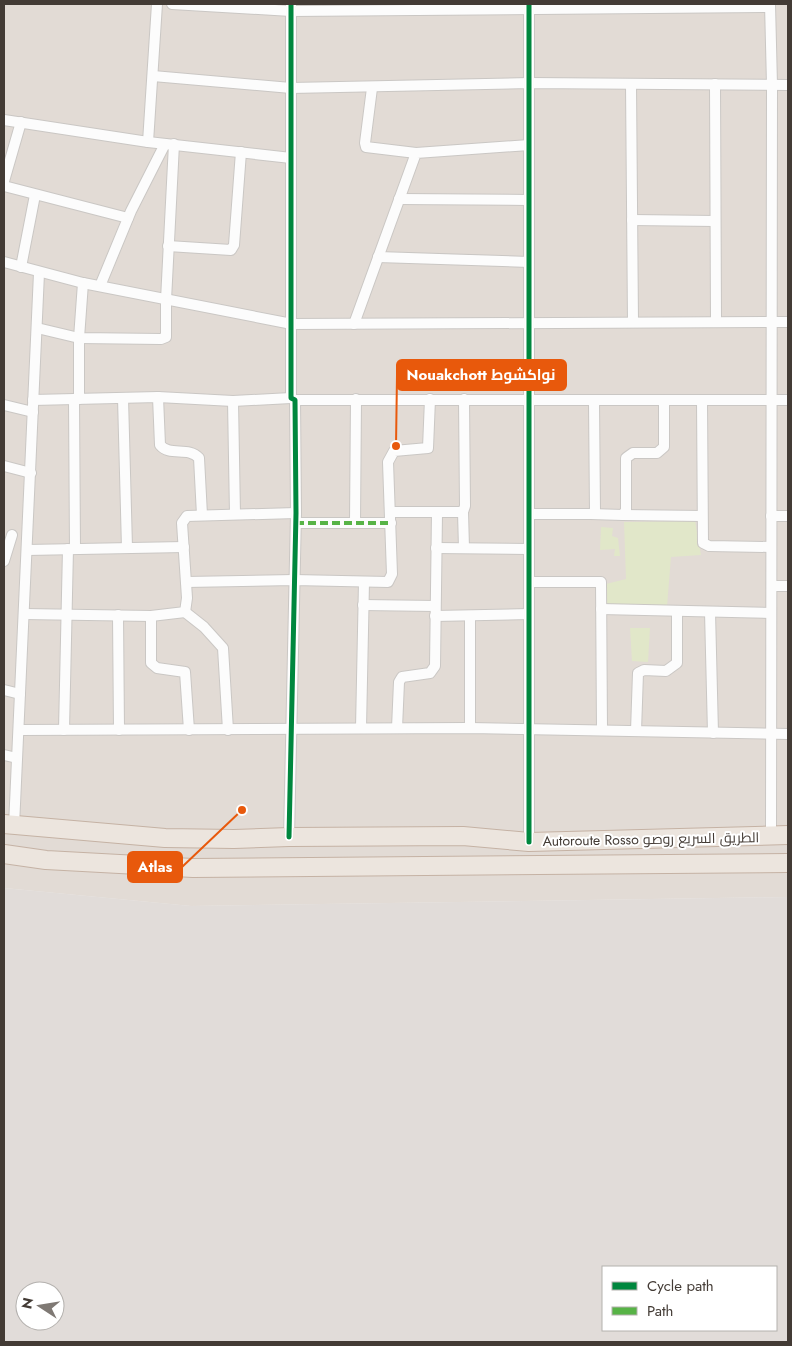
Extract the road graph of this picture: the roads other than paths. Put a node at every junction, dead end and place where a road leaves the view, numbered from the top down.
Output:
1 (157, 4) edge
2 (172, 4) edge
3 (770, 5) edge
4 (529, 6) edge
5 (701, 6) edge
6 (291, 7) edge
7 (358, 7) edge
8 (416, 7) edge
9 (470, 7) edge
10 (601, 7) edge
11 (650, 7) edge
12 (153, 76) junction
13 (529, 83) junction
14 (631, 84) junction
15 (715, 84) junction
16 (772, 85) junction
17 (788, 85) edge
18 (291, 88) junction
19 (372, 88) junction
20 (4, 120) edge
21 (21, 122) junction
22 (148, 142) junction
23 (169, 144) junction
24 (529, 145) junction
25 (242, 152) junction
26 (416, 153) junction
27 (291, 158) junction
28 (4, 180) edge
29 (4, 186) edge
30 (35, 195) junction
31 (399, 199) junction
32 (529, 200) junction
33 (128, 218) junction
34 (632, 220) junction
35 (715, 221) junction
36 (168, 246) junction
37 (378, 257) junction
38 (4, 262) edge
39 (528, 262) junction
40 (21, 267) junction
41 (39, 273) junction
42 (83, 283) junction
43 (100, 286) junction
44 (166, 300) junction
45 (633, 322) junction
46 (716, 322) junction
47 (770, 322) junction
48 (788, 322) edge
49 (529, 323) junction
50 (292, 324) junction
51 (354, 324) junction
52 (37, 328) junction
53 (79, 338) junction
54 (158, 397) junction
55 (123, 398) junction
56 (464, 398) junction
57 (76, 399) junction
58 (293, 399) junction
59 (356, 399) junction
60 (430, 399) junction
61 (34, 400) junction
62 (664, 400) junction
63 (702, 400) junction
64 (770, 400) junction
65 (788, 400) edge
66 (233, 401) junction
67 (530, 401) junction
68 (594, 401) junction
69 (4, 405) edge
70 (33, 412) junction
71 (4, 466) edge
72 (30, 473) junction
73 (390, 512) junction
74 (463, 512) junction
75 (437, 513) junction
76 (235, 514) junction
77 (529, 514) junction
78 (591, 514) junction
79 (202, 515) junction
80 (623, 515) junction
81 (702, 516) junction
82 (771, 516) junction
83 (788, 516) edge
84 (296, 518) junction
85 (356, 523) junction
86 (391, 523) junction
87 (8, 534) edge
88 (27, 546) junction
89 (184, 547) junction
90 (771, 547) junction
91 (127, 548) junction
92 (436, 548) junction
93 (464, 548) junction
94 (71, 549) junction
95 (529, 549) junction
96 (4, 561) edge
97 (294, 580) junction
98 (186, 582) junction
99 (364, 582) junction
100 (529, 582) junction
101 (772, 586) junction
102 (788, 586) edge
103 (363, 605) junction
104 (602, 609) junction
105 (435, 611) junction
106 (677, 611) junction
107 (185, 612) junction
108 (710, 612) junction
109 (771, 613) junction
110 (24, 614) junction
111 (529, 614) junction
112 (67, 615) junction
113 (118, 615) junction
114 (151, 616) junction
115 (470, 616) junction
116 (4, 690) edge
117 (20, 694) junction
118 (361, 728) junction
119 (397, 728) junction
120 (470, 728) junction
121 (529, 729) junction
122 (19, 730) junction
123 (64, 730) junction
124 (119, 730) junction
125 (188, 730) junction
126 (228, 730) junction
127 (292, 730) junction
128 (602, 730) junction
129 (636, 731) junction
130 (713, 733) junction
131 (772, 734) junction
132 (788, 734) edge
133 (4, 755) edge
134 (17, 758) junction
135 (9, 825) edge
136 (289, 836) junction
137 (780, 836) edge
138 (529, 842) junction
139 (4, 854) edge
140 (788, 863) edge

1 - 12 street
2 - 6 street
3 - 5 street
3 - 16 street
4 - 9 street
4 - 10 street
4 - 13 street
5 - 11 street
6 - 7 street
6 - 18 street
7 - 8 street
8 - 9 street
10 - 11 street
12 - 18 street
12 - 22 street
13 - 14 street
13 - 19 street
13 - 24 street
14 - 15 street
14 - 34 street
15 - 16 street
15 - 35 street
16 - 17 street
16 - 47 street
18 - 19 street
18 - 27 street
19 - 26 street
20 - 21 street
21 - 22 street
21 - 28 street
22 - 23 street
23 - 25 street
23 - 33 street
23 - 36 street
24 - 26 street
24 - 32 street
25 - 27 street
25 - 36 street
26 - 31 street
27 - 50 street
29 - 30 street
30 - 33 street
30 - 40 street
31 - 32 street
31 - 37 street
32 - 39 street
33 - 43 street
34 - 35 street
34 - 45 street
35 - 46 street
36 - 44 street
37 - 39 street
37 - 51 street
38 - 40 street
39 - 49 street
40 - 41 street
41 - 42 street
41 - 52 street
42 - 43 street
42 - 53 street
43 - 44 street
44 - 50 street
44 - 53 street
45 - 46 street
45 - 49 street
46 - 47 street
47 - 48 street
47 - 64 street
49 - 51 street
49 - 67 street
50 - 51 street
50 - 58 street
52 - 53 street
52 - 61 street
53 - 57 street
54 - 55 street
54 - 66 street
54 - 79 street
55 - 57 street
55 - 91 street
56 - 60 street
56 - 67 street
56 - 74 street
57 - 61 street
57 - 94 street
58 - 59 street
58 - 66 street
58 - 84 street
59 - 60 street
59 - 85 street
60 - 73 street
61 - 70 street
62 - 63 street
62 - 68 street
62 - 80 street
63 - 64 street
63 - 81 street
64 - 65 street
64 - 82 street
66 - 76 street
67 - 68 street
67 - 77 street
68 - 78 street
69 - 70 street
70 - 72 street
71 - 72 street
72 - 88 street
73 - 75 street
73 - 86 street
74 - 75 street
74 - 93 street
75 - 92 street
76 - 79 street
76 - 84 street
77 - 78 street
77 - 95 street
78 - 80 street
79 - 89 street
80 - 81 street
81 - 90 street
82 - 83 street
82 - 90 street
84 - 85 street
84 - 97 street
85 - 86 street
86 - 99 street
87 - 88 street
87 - 96 street
88 - 94 street
88 - 110 street
89 - 91 street
89 - 98 street
90 - 101 street
91 - 94 street
92 - 93 street
92 - 105 street
93 - 95 street
94 - 112 street
95 - 100 street
97 - 98 street
97 - 99 street
97 - 127 street
98 - 107 street
99 - 103 street
100 - 104 street
100 - 111 street
101 - 102 street
101 - 109 street
103 - 105 street
103 - 118 street
104 - 106 street
104 - 128 street
105 - 115 street
105 - 119 street
106 - 108 street
106 - 129 street
107 - 114 street
107 - 126 street
108 - 109 street
108 - 130 street
109 - 131 street
110 - 112 street
110 - 117 street
111 - 115 street
111 - 121 street
112 - 113 street
112 - 123 street
113 - 114 street
113 - 124 street
114 - 125 street
115 - 120 street
116 - 117 street
117 - 122 street
118 - 119 street
118 - 127 street
119 - 120 street
120 - 121 street
121 - 128 street
121 - 138 street
122 - 123 street
122 - 134 street
123 - 124 street
124 - 125 street
125 - 126 street
126 - 127 street
127 - 136 street
128 - 129 street
129 - 130 street
130 - 131 street
131 - 132 street
131 - 137 street
133 - 134 street
134 - 135 street
135 - 136 highway, Autoroute Rosso الطريق السريع روصو
136 - 138 highway, Autoroute Rosso الطريق السريع روصو
137 - 138 highway, Autoroute Rosso الطريق السريع روصو
139 - 140 highway, Autoroute Rosso الطريق السريع روصو

